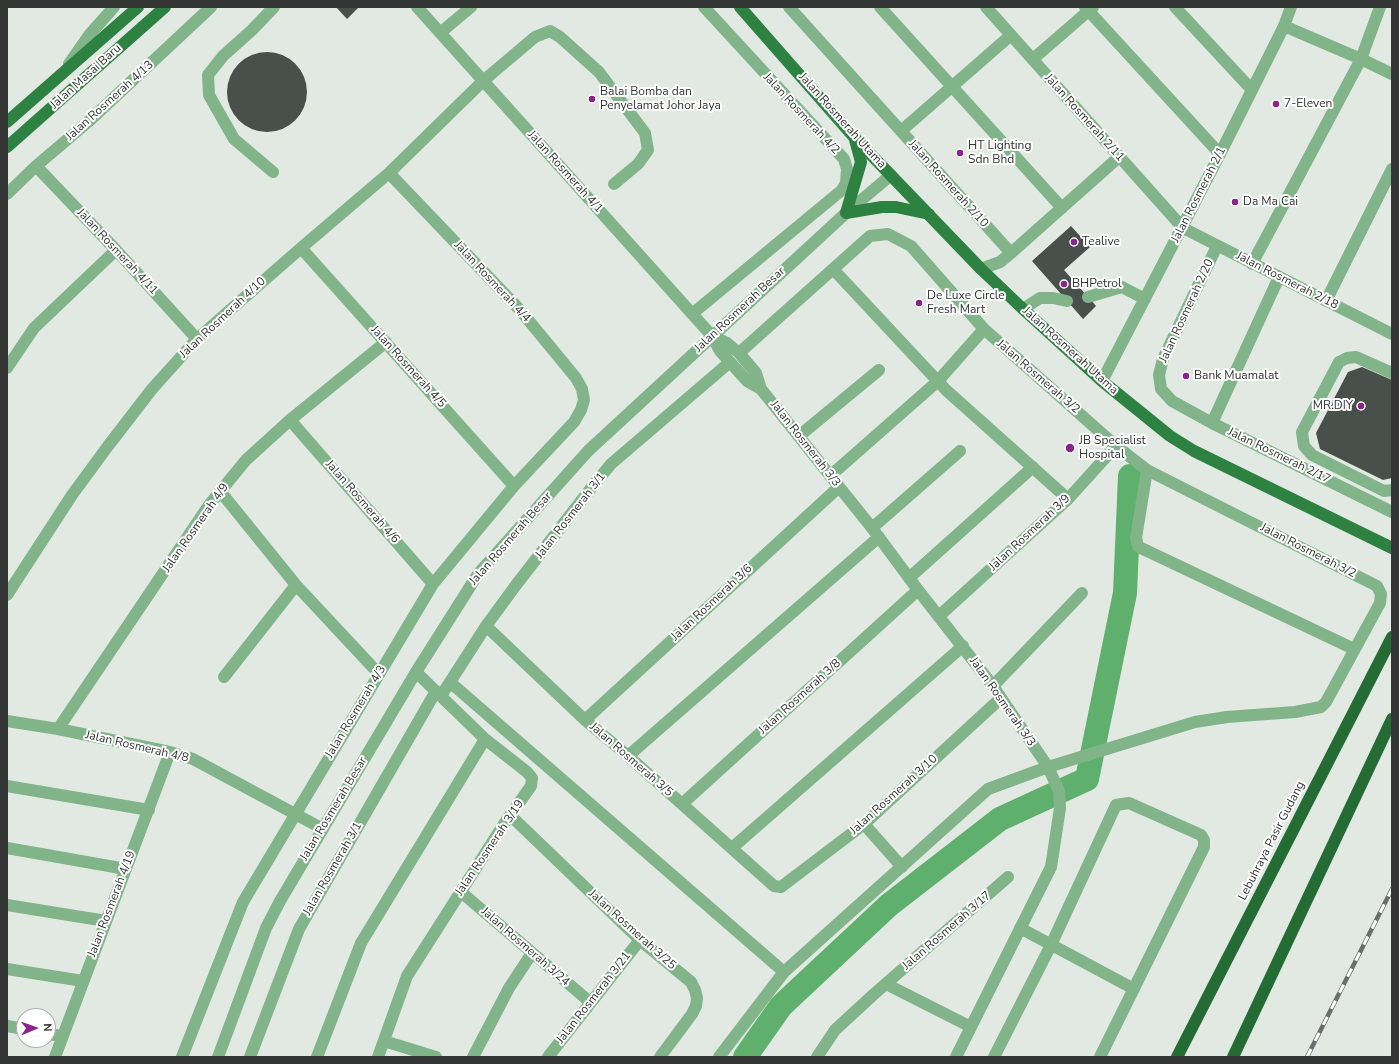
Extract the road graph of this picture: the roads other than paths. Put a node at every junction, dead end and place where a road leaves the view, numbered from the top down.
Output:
1 (114, 7) edge
2 (138, 7) edge
3 (165, 7) edge
4 (211, 7) edge
5 (274, 7) edge
6 (417, 7) edge
7 (471, 7) edge
8 (704, 7) edge
9 (740, 7) edge
10 (789, 7) edge
11 (880, 7) edge
12 (986, 7) edge
13 (1175, 7) edge
14 (1380, 7) edge
15 (1089, 8) edge
16 (1287, 9) edge
17 (1284, 26) junction
18 (440, 33) junction
19 (1011, 35) junction
20 (1360, 59) junction
21 (1033, 60) junction
22 (1392, 74) edge
23 (61, 75) junction
24 (483, 81) junction
25 (952, 86) junction
26 (1252, 90) junction
27 (7, 122) edge
28 (901, 131) junction
29 (854, 137) junction
30 (7, 148) edge
31 (1220, 154) junction
32 (1119, 157) junction
33 (36, 166) junction
34 (1392, 169) edge
35 (272, 172) dead end
36 (390, 172) junction
37 (891, 175) junction
38 (614, 184) dead end
39 (7, 194) edge
40 (1062, 208) junction
41 (846, 214) junction
42 (929, 214) junction
43 (1183, 228) junction
44 (1217, 246) junction
45 (301, 248) junction
46 (116, 250) junction
47 (1012, 253) junction
48 (1252, 264) junction
49 (833, 269) junction
50 (981, 269) junction
51 (1280, 277) junction
52 (1088, 297) dead end
53 (1145, 299) junction
54 (1068, 301) dead end
55 (1326, 301) junction
56 (1022, 309) junction
57 (692, 314) junction
58 (984, 329) junction
59 (1392, 334) edge
60 (712, 336) junction
61 (198, 339) junction
62 (386, 342) junction
63 (739, 353) junction
64 (730, 362) junction
65 (7, 368) edge
66 (879, 370) dead end
67 (1392, 373) edge
68 (938, 381) junction
69 (1102, 381) junction
70 (761, 389) junction
71 (1168, 397) joint
72 (584, 400) joint
73 (290, 420) junction
74 (1212, 423) junction
75 (799, 436) junction
76 (1116, 446) junction
77 (960, 452) dead end
78 (1033, 467) junction
79 (1147, 470) junction
80 (830, 476) junction
81 (514, 486) junction
82 (839, 487) junction
83 (1392, 490) edge
84 (220, 491) junction
85 (1068, 499) junction
86 (1392, 512) edge
87 (875, 533) junction
88 (1392, 548) edge
89 (909, 578) junction
90 (433, 584) junction
91 (296, 585) junction
92 (918, 590) junction
93 (1082, 593) dead end
94 (7, 595) edge
95 (939, 616) junction
96 (486, 626) junction
97 (1392, 637) edge
98 (963, 646) junction
99 (1354, 649) junction
100 (416, 672) junction
101 (379, 674) junction
102 (224, 677) dead end
103 (451, 683) junction
104 (993, 686) junction
105 (439, 694) junction
106 (1001, 698) junction
107 (1392, 719) edge
108 (585, 720) junction
109 (7, 721) edge
110 (58, 729) junction
111 (485, 739) junction
112 (170, 752) junction
113 (628, 756) junction
114 (1048, 767) junction
115 (7, 786) edge
116 (682, 804) junction
117 (149, 810) junction
118 (296, 813) junction
119 (511, 816) junction
120 (864, 824) junction
121 (323, 829) junction
122 (7, 848) edge
123 (732, 848) junction
124 (902, 867) junction
125 (126, 869) junction
126 (1008, 877) dead end
127 (781, 887) joint
128 (461, 892) junction
129 (7, 905) edge
130 (106, 921) junction
131 (1020, 928) junction
132 (640, 940) junction
133 (1051, 945) junction
134 (532, 953) junction
135 (7, 969) edge
136 (784, 972) junction
137 (83, 981) junction
138 (886, 984) junction
139 (1134, 989) junction
140 (590, 1002) junction
141 (971, 1027) junction
142 (56, 1035) edge
143 (62, 1036) junction
144 (384, 1041) junction
145 (55, 1057) edge
146 (182, 1057) edge
147 (218, 1057) edge
148 (250, 1057) edge
149 (317, 1057) edge
150 (378, 1057) edge
151 (436, 1057) edge
152 (473, 1057) edge
153 (548, 1057) edge
154 (660, 1057) edge
155 (719, 1057) edge
156 (817, 1057) edge
157 (956, 1057) edge
158 (994, 1057) edge
159 (1100, 1057) edge
160 (1177, 1057) edge
161 (1233, 1057) edge

1 - 23 street
2 - 23 main road, Jalan Masai Baru
3 - 30 main road, Jalan Masai Baru
4 - 33 street, Jalan Rosmerah 4/13
5 - 35 street
6 - 18 street, Jalan Rosmerah 4/1
7 - 18 street
8 - 57 street, Jalan Rosmerah 4/2
9 - 29 main road, Jalan Rosmerah Utama
10 - 28 street, Jalan Rosmerah 2/10
11 - 25 street
12 - 19 street, Jalan Rosmerah 2/11
13 - 26 street
14 - 20 street
15 - 21 street
15 - 31 street
16 - 17 street, Jalan Rosmerah 2/1
17 - 20 street
17 - 26 street, Jalan Rosmerah 2/1
18 - 24 street, Jalan Rosmerah 4/1
19 - 21 street, Jalan Rosmerah 2/11
19 - 25 street
20 - 22 street
20 - 48 street
21 - 32 street, Jalan Rosmerah 2/11
23 - 27 main road, Jalan Masai Baru
24 - 36 street, Jalan Rosmerah 4/10
24 - 38 street, Jalan Rosmerah 4/10
24 - 57 street, Jalan Rosmerah 4/1
25 - 28 street
25 - 40 street
26 - 31 street, Jalan Rosmerah 2/1
28 - 47 street, Jalan Rosmerah 2/10
29 - 37 main road, Jalan Rosmerah Utama
29 - 41 main road
31 - 43 street, Jalan Rosmerah 2/1
32 - 40 street
32 - 43 street, Jalan Rosmerah 2/11
33 - 39 street, Jalan Rosmerah 4/13
33 - 46 street, Jalan Rosmerah 4/11
34 - 55 street
36 - 45 street, Jalan Rosmerah 4/10
36 - 72 street, Jalan Rosmerah 4/4
37 - 41 street, Jalan Rosmerah Besar
37 - 42 main road, Jalan Rosmerah Utama
40 - 47 street
41 - 42 main road
41 - 60 street, Jalan Rosmerah Besar
42 - 50 main road, Jalan Rosmerah Utama
43 - 44 street, Jalan Rosmerah 2/18
43 - 53 street, Jalan Rosmerah 2/1
44 - 48 street, Jalan Rosmerah 2/18
44 - 71 street, Jalan Rosmerah 2/20
45 - 61 street, Jalan Rosmerah 4/10
45 - 62 street, Jalan Rosmerah 4/5
46 - 61 street, Jalan Rosmerah 4/11
46 - 65 street
47 - 50 street
48 - 51 street, Jalan Rosmerah 2/18
49 - 58 street, Jalan Rosmerah 3/2
49 - 63 street, Jalan Rosmerah 3/2
49 - 68 street
50 - 56 main road, Jalan Rosmerah Utama
51 - 55 street, Jalan Rosmerah 2/18
51 - 74 street
52 - 53 street
53 - 69 street, Jalan Rosmerah 2/1
54 - 56 street
55 - 59 street, Jalan Rosmerah 2/18
56 - 69 main road, Jalan Rosmerah Utama
57 - 60 street, Jalan Rosmerah 4/1
58 - 68 street
58 - 76 street, Jalan Rosmerah 3/2
60 - 63 street, Jalan Rosmerah 3/3
60 - 64 street, Jalan Rosmerah 3/3
60 - 100 street, Jalan Rosmerah Besar
61 - 94 street, Jalan Rosmerah 4/10
62 - 73 street, Jalan Rosmerah 4/9
62 - 81 street, Jalan Rosmerah 4/5
63 - 70 street, Jalan Rosmerah 3/3
64 - 70 street, Jalan Rosmerah 3/3
64 - 96 street, Jalan Rosmerah 3/1
66 - 75 street
67 - 83 street
68 - 78 street
68 - 80 street
69 - 88 main road, Jalan Rosmerah Utama
70 - 75 street, Jalan Rosmerah 3/3
71 - 74 street, Jalan Rosmerah 2/17
72 - 81 street, Jalan Rosmerah 4/3
73 - 84 street, Jalan Rosmerah 4/9
73 - 90 street, Jalan Rosmerah 4/6
74 - 86 street, Jalan Rosmerah 2/17
75 - 80 street, Jalan Rosmerah 3/3
76 - 79 street, Jalan Rosmerah 3/2
76 - 85 street, Jalan Rosmerah 3/9
77 - 87 street
78 - 85 street
78 - 89 street
79 - 99 street
79 - 99 street, Jalan Rosmerah 3/2
80 - 82 street, Jalan Rosmerah 3/3
81 - 90 street, Jalan Rosmerah 4/3
82 - 87 street, Jalan Rosmerah 3/3
82 - 108 street, Jalan Rosmerah 3/6
84 - 91 street
84 - 110 street, Jalan Rosmerah 4/9
85 - 95 street, Jalan Rosmerah 3/9
87 - 89 street, Jalan Rosmerah 3/3
87 - 113 street
89 - 92 street, Jalan Rosmerah 3/3
90 - 101 street, Jalan Rosmerah 4/3
91 - 101 street
91 - 102 street
92 - 95 street, Jalan Rosmerah 3/3
92 - 116 street, Jalan Rosmerah 3/8
93 - 104 street
95 - 98 street, Jalan Rosmerah 3/3
96 - 103 street, Jalan Rosmerah 3/1
96 - 108 street, Jalan Rosmerah 3/5
97 - 160 highway, Lebuhraya Pasir Gudang
98 - 104 street, Jalan Rosmerah 3/3
98 - 123 street
99 - 114 street
100 - 105 street, Jalan Rosmerah 3/19
100 - 121 street, Jalan Rosmerah Besar
101 - 118 street, Jalan Rosmerah 4/3
103 - 105 street, Jalan Rosmerah 3/1
103 - 136 street
104 - 106 street, Jalan Rosmerah 3/3
105 - 111 street, Jalan Rosmerah 3/19
105 - 148 street, Jalan Rosmerah 3/1
106 - 114 street, Jalan Rosmerah 3/3
106 - 120 street, Jalan Rosmerah 3/10
107 - 161 highway
108 - 113 street, Jalan Rosmerah 3/5
109 - 110 street, Jalan Rosmerah 4/8
110 - 112 street, Jalan Rosmerah 4/8
111 - 119 street, Jalan Rosmerah 3/19
111 - 149 street
112 - 117 street, Jalan Rosmerah 4/19
112 - 118 street, Jalan Rosmerah 4/8
113 - 116 street, Jalan Rosmerah 3/5
114 - 124 street
114 - 131 street, Jalan Rosmerah 3/3
115 - 117 street
116 - 123 street, Jalan Rosmerah 3/5
117 - 125 street, Jalan Rosmerah 4/19
118 - 121 street, Jalan Rosmerah 4/8
118 - 146 street, Jalan Rosmerah 4/3
119 - 128 street, Jalan Rosmerah 3/19
119 - 132 street, Jalan Rosmerah 3/25
120 - 124 street
120 - 127 street, Jalan Rosmerah 3/10
121 - 147 street, Jalan Rosmerah Besar
122 - 125 street
123 - 127 street, Jalan Rosmerah 3/5
124 - 136 street
125 - 130 street, Jalan Rosmerah 4/19
126 - 138 street, Jalan Rosmerah 3/17
128 - 134 street, Jalan Rosmerah 3/24
128 - 144 street, Jalan Rosmerah 3/19
129 - 130 street
130 - 137 street, Jalan Rosmerah 4/19
131 - 133 street
131 - 141 street, Jalan Rosmerah 3/3
132 - 140 street, Jalan Rosmerah 3/21
132 - 154 street, Jalan Rosmerah 3/25
133 - 139 street
133 - 139 street
133 - 158 street
134 - 140 street, Jalan Rosmerah 3/24
134 - 152 street
135 - 137 street
136 - 155 street
137 - 143 street, Jalan Rosmerah 4/19
138 - 141 street
138 - 156 street, Jalan Rosmerah 3/17
139 - 159 street
140 - 153 street, Jalan Rosmerah 3/21
141 - 157 street, Jalan Rosmerah 3/3
142 - 143 street
143 - 145 street, Jalan Rosmerah 4/19
144 - 150 street, Jalan Rosmerah 3/19
144 - 151 street

